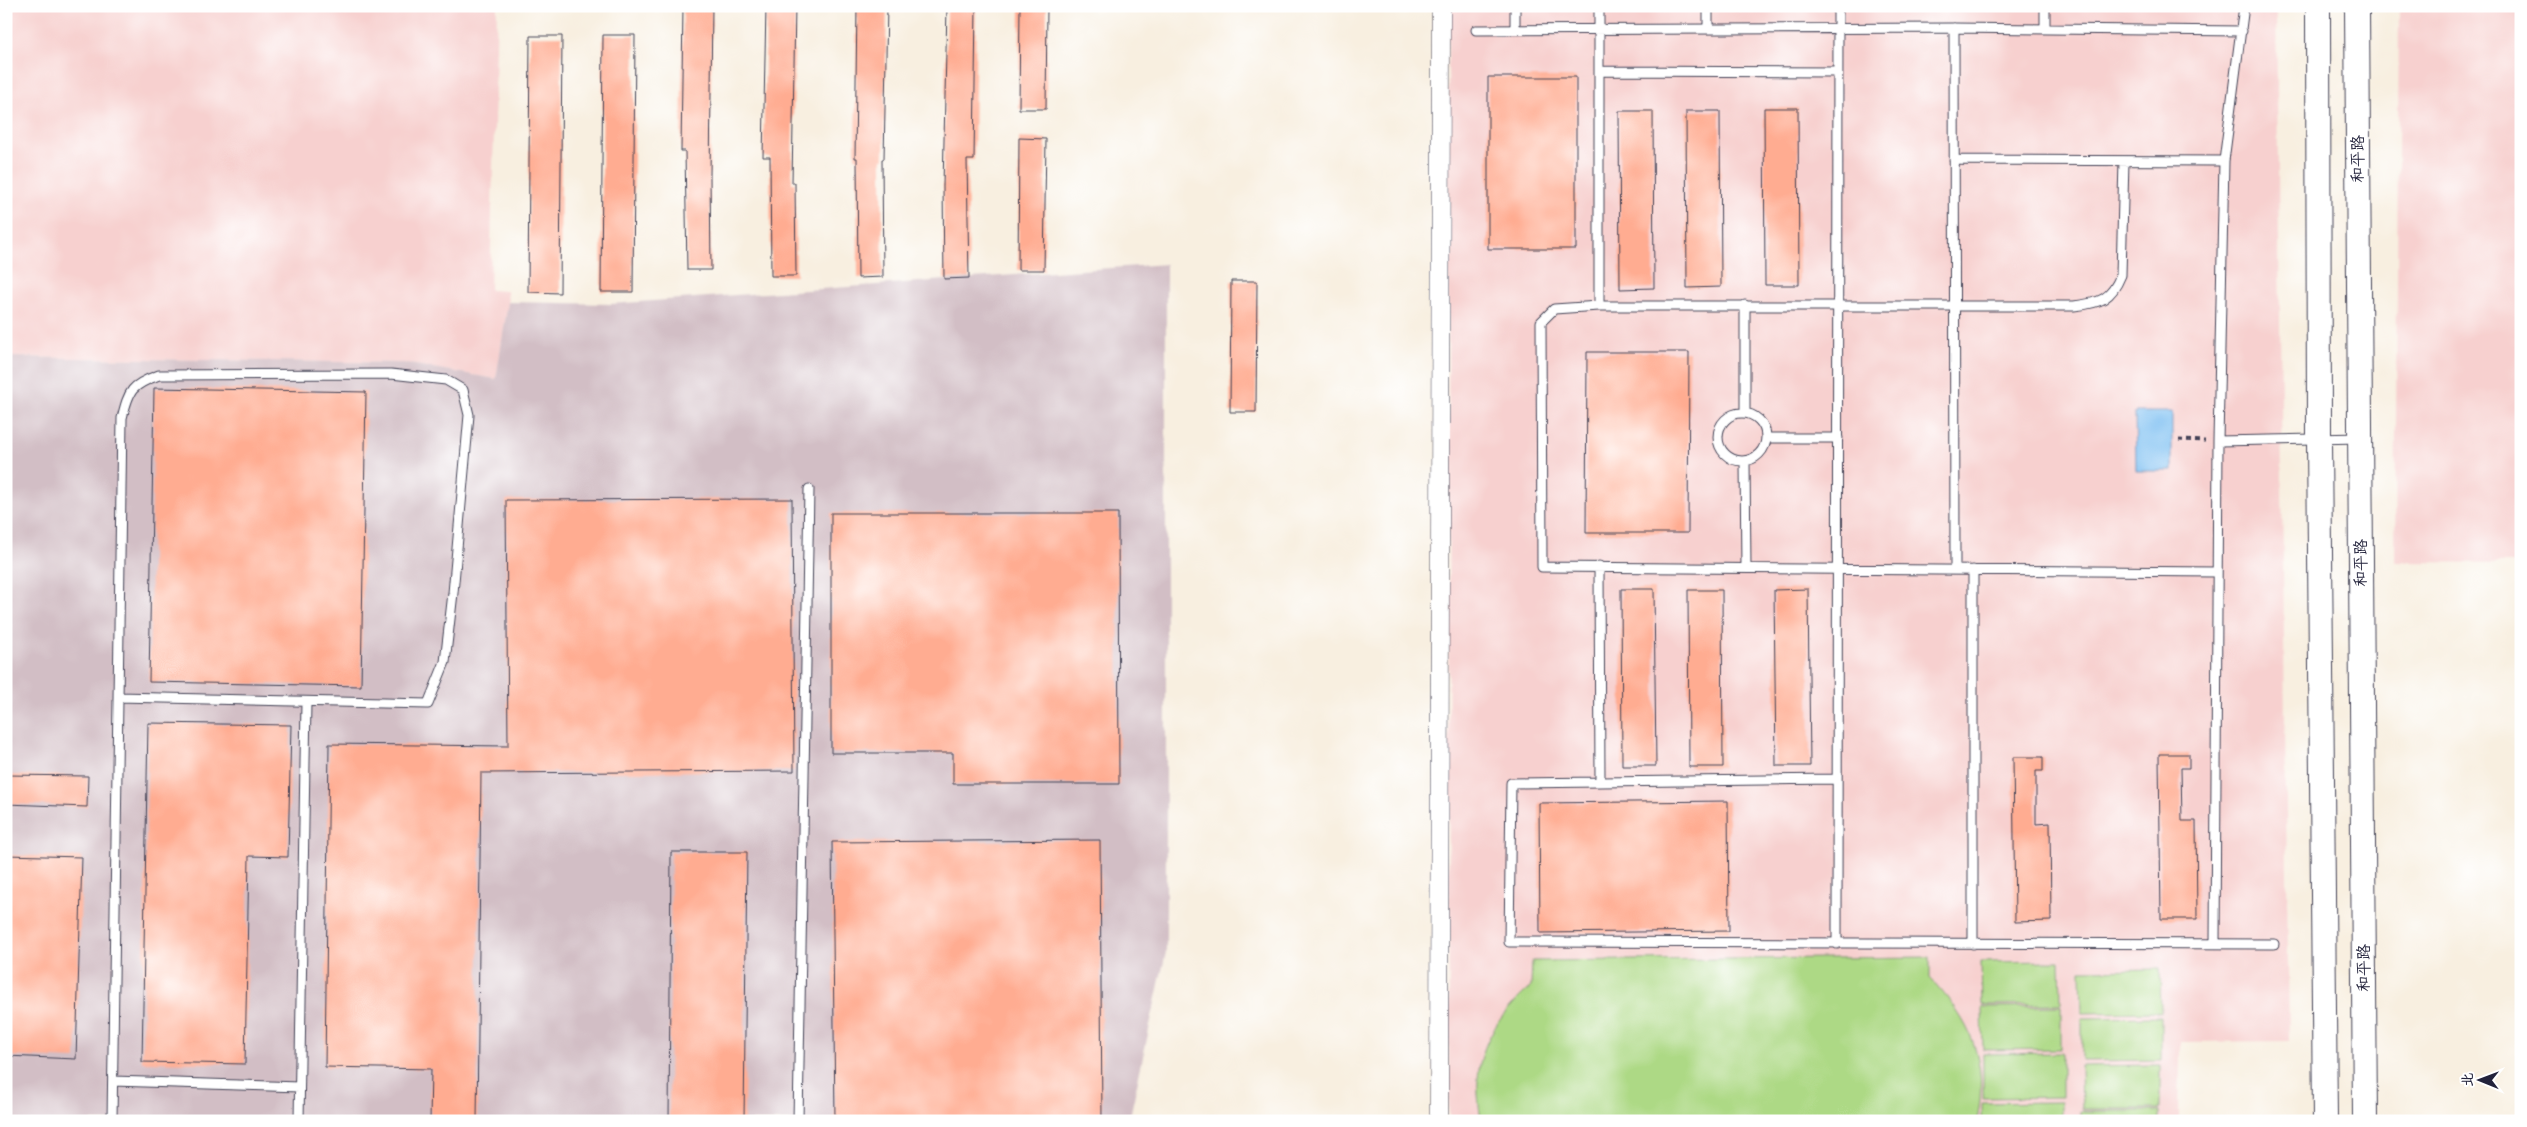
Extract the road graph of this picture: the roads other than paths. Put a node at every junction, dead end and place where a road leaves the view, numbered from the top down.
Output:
1 (1441, 6) edge
2 (1515, 6) edge
3 (1599, 6) edge
4 (1708, 6) edge
5 (1838, 6) edge
6 (2045, 6) edge
7 (2244, 6) edge
8 (2318, 6) edge
9 (2357, 6) edge
10 (1954, 28) junction
11 (1515, 29) junction
12 (1599, 29) junction
13 (1708, 29) junction
14 (1838, 29) junction
15 (2045, 29) junction
16 (1476, 30) dead end
17 (2242, 31) junction
18 (1599, 71) junction
19 (1838, 72) junction
20 (1954, 160) junction
21 (2124, 161) junction
22 (2224, 161) junction
23 (1745, 305) junction
24 (1599, 306) junction
25 (1838, 306) junction
26 (1954, 306) junction
27 (1745, 413) junction
28 (1766, 438) junction
29 (1838, 438) junction
30 (2360, 438) junction
31 (2319, 439) junction
32 (2218, 441) junction
33 (1745, 461) junction
34 (809, 489) dead end
35 (1599, 566) junction
36 (1746, 568) junction
37 (1838, 568) junction
38 (1955, 569) junction
39 (1973, 570) junction
40 (2217, 572) junction
41 (118, 697) junction
42 (306, 702) junction
43 (1837, 779) junction
44 (1600, 781) junction
45 (1837, 944) junction
46 (1973, 944) junction
47 (2215, 944) junction
48 (2274, 944) dead end
49 (113, 1081) junction
50 (299, 1087) junction
51 (112, 1121) edge
52 (298, 1121) edge
53 (798, 1121) edge
54 (1439, 1121) edge
55 (2325, 1121) edge
56 (2365, 1121) edge

1 - 54 street
2 - 11 lane
3 - 12 lane
4 - 13 lane
5 - 14 lane
6 - 15 lane
7 - 17 lane
8 - 31 main road
9 - 30 main road, 和平路
10 - 14 lane
10 - 15 lane
10 - 20 lane
11 - 12 lane
11 - 16 lane
12 - 13 lane
12 - 18 lane
13 - 14 lane
14 - 19 lane
15 - 17 lane
17 - 22 lane
18 - 19 lane
18 - 24 lane
19 - 25 lane
20 - 21 lane
20 - 26 lane
21 - 22 lane
21 - 26 lane
22 - 32 lane
23 - 24 lane
23 - 25 lane
23 - 27 lane
24 - 35 lane
25 - 26 lane
25 - 29 lane
26 - 38 lane
27 - 28 lane
27 - 33 lane
28 - 29 lane
28 - 33 lane
29 - 37 lane
30 - 31 lane
30 - 56 main road, 和平路
31 - 32 lane
31 - 55 main road
32 - 40 lane
33 - 36 lane
34 - 53 lane
35 - 36 lane
35 - 44 lane
36 - 37 lane
37 - 38 lane
37 - 43 lane
38 - 39 lane
39 - 40 lane
39 - 46 lane
40 - 47 lane
41 - 42 lane
41 - 42 lane
41 - 49 lane
42 - 50 lane
43 - 44 lane
43 - 45 lane
44 - 45 lane
45 - 46 lane
46 - 47 lane
47 - 48 lane
49 - 50 lane
49 - 51 lane
50 - 52 lane

